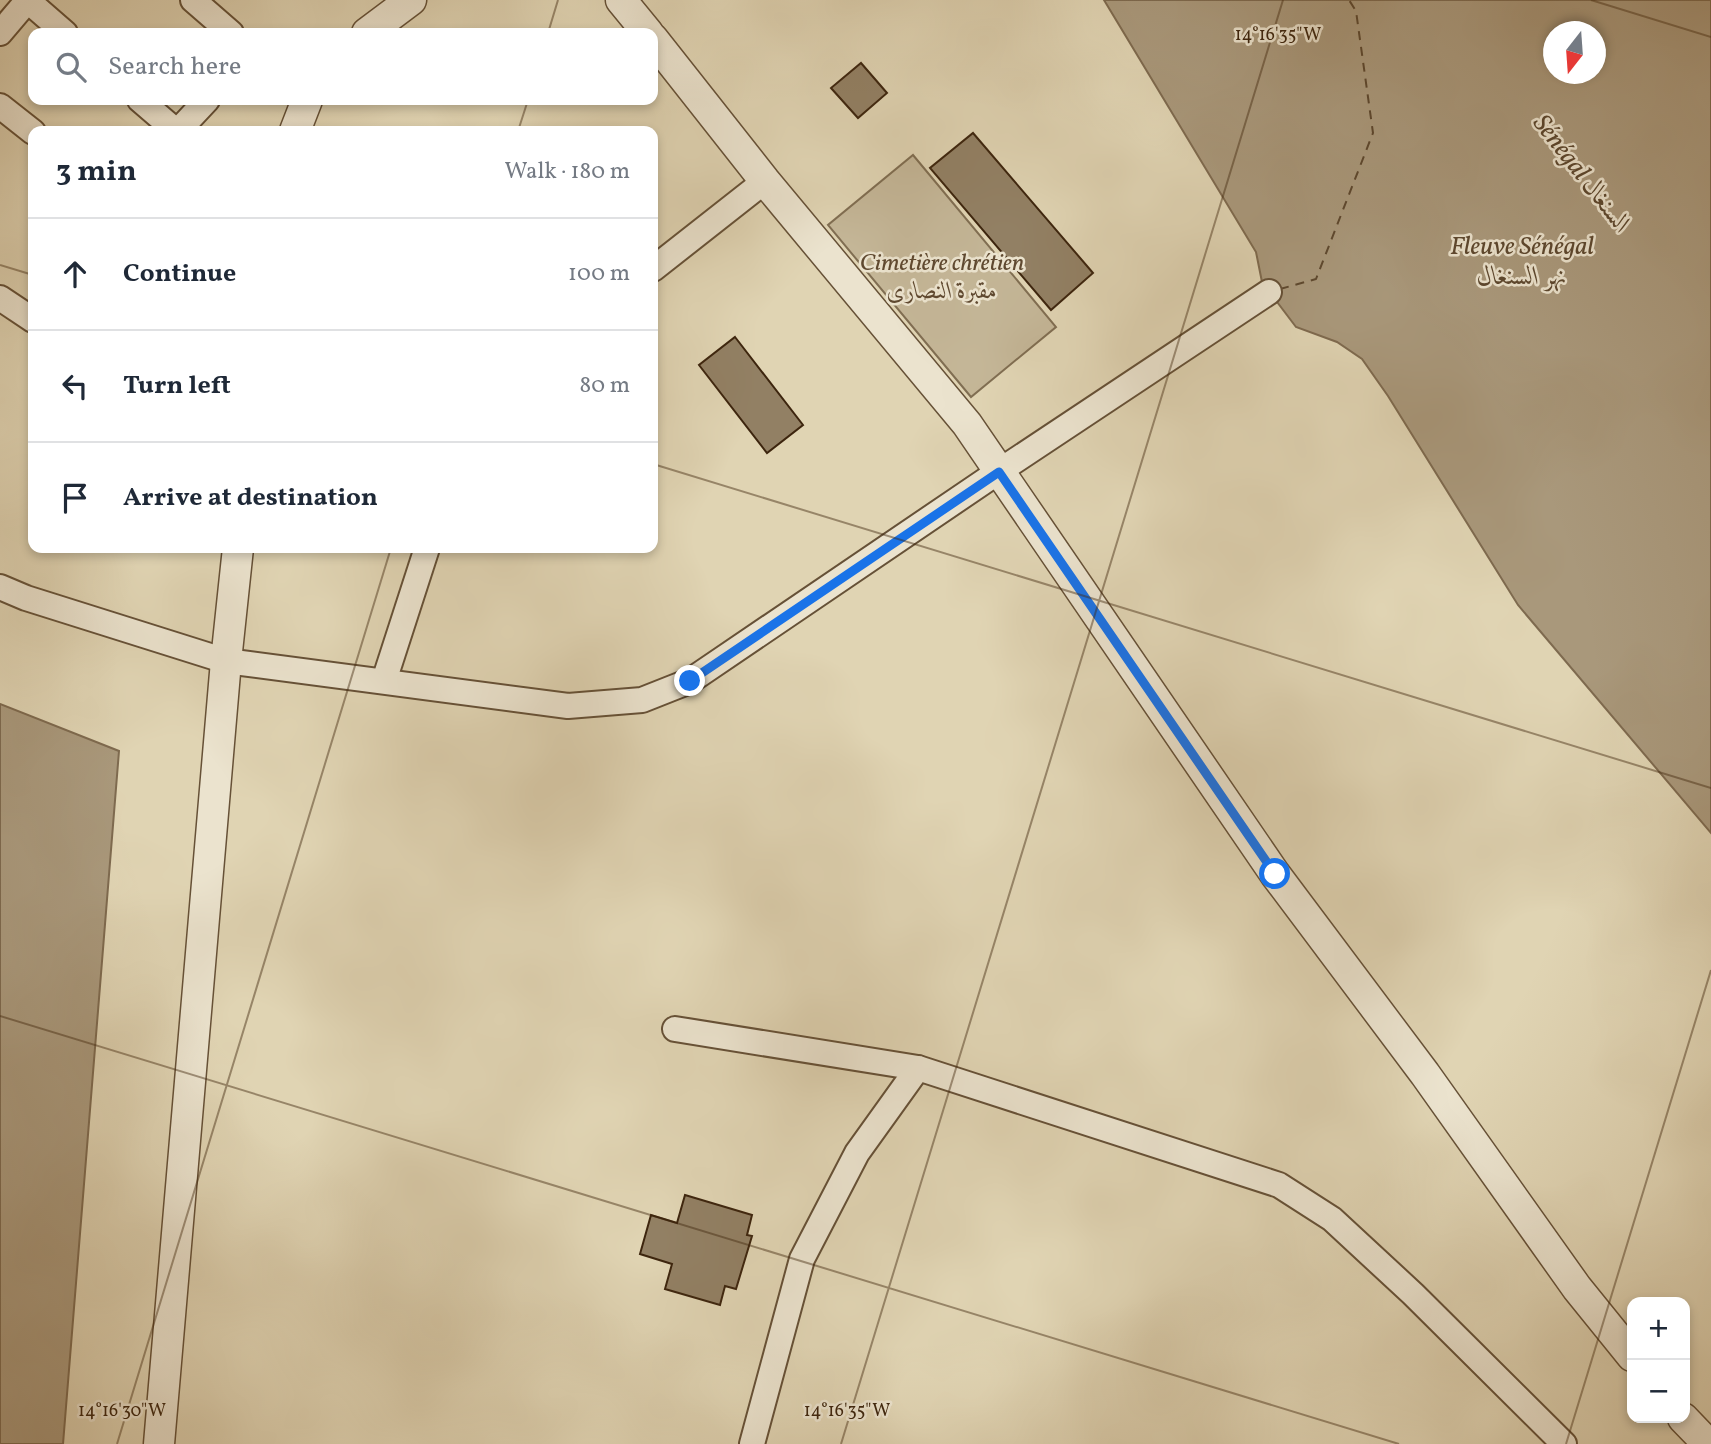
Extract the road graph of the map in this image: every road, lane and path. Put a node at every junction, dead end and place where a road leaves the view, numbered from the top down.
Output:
1 (28, 0) edge
2 (193, 0) edge
3 (411, 0) edge
4 (621, 0) edge
5 (59, 28) edge
6 (225, 28) edge
7 (374, 28) edge
8 (644, 28) edge
9 (0, 33) edge
10 (658, 46) edge
11 (146, 105) edge
12 (202, 105) edge
13 (305, 105) edge
14 (0, 106) edge
15 (171, 126) edge
16 (182, 126) edge
17 (297, 126) edge
18 (28, 128) edge
19 (765, 181) junction
20 (658, 265) edge
21 (1269, 292) dead end
22 (0, 298) edge
23 (28, 316) edge
24 (999, 472) junction
25 (237, 553) edge
26 (425, 553) edge
27 (0, 587) edge
28 (226, 661) junction
29 (384, 681) junction
30 (675, 1029) dead end
31 (918, 1068) junction
32 (1627, 1350) edge
33 (1688, 1423) edge
34 (159, 1444) edge
35 (752, 1444) edge
36 (1564, 1444) edge
37 (1708, 1444) edge

1 - 5 street
1 - 9 street
2 - 6 street
3 - 7 street
4 - 8 street
10 - 19 street
11 - 15 street
12 - 16 street
13 - 17 street
14 - 18 street
19 - 20 street
19 - 24 street
21 - 24 street
22 - 23 street
24 - 29 street
24 - 32 street
25 - 28 street
26 - 29 street
27 - 28 street
28 - 29 street
28 - 34 street
30 - 31 street
31 - 35 street
31 - 36 street
33 - 37 street

